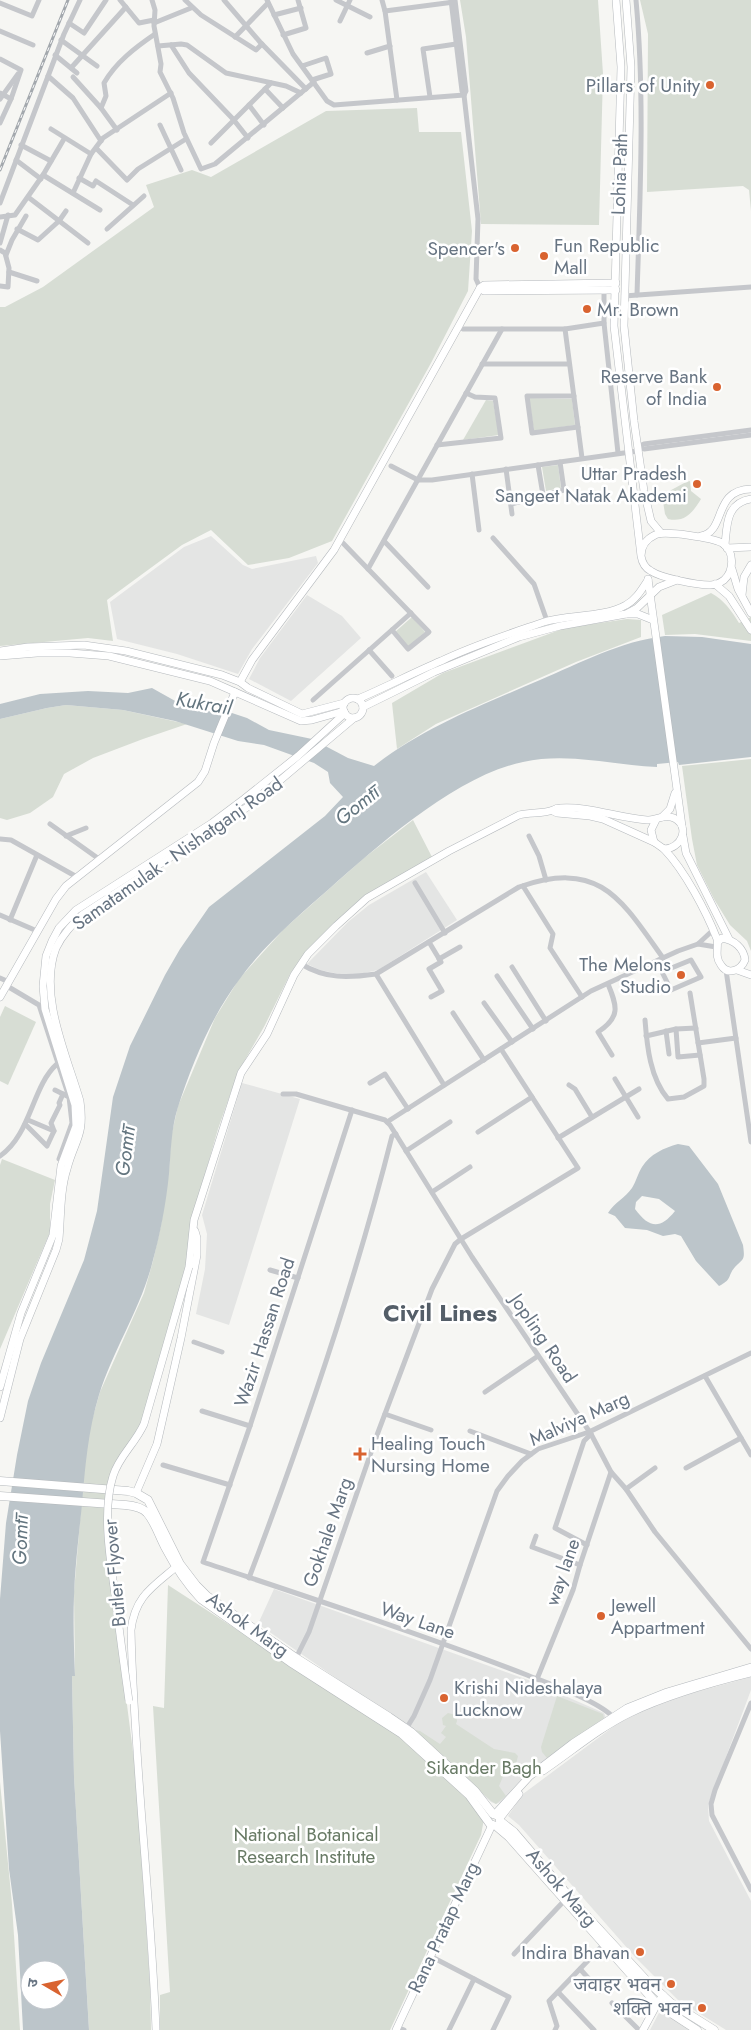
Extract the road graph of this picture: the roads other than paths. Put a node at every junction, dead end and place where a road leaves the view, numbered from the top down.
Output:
1 (39, 0) edge
2 (80, 0) edge
3 (106, 0) edge
4 (120, 0) edge
5 (152, 0) edge
6 (185, 0) edge
7 (224, 0) edge
8 (298, 0) edge
9 (336, 0) edge
10 (350, 0) edge
11 (382, 0) edge
12 (616, 0) edge
13 (626, 0) edge
14 (636, 0) edge
15 (453, 1) edge
16 (7, 2) edge
17 (267, 2) edge
18 (0, 3) edge
19 (348, 6) junction
20 (126, 7) junction
21 (192, 8) junction
22 (300, 8) junction
23 (385, 11) junction
24 (274, 15) junction
25 (370, 17) dead end
26 (154, 21) junction
27 (340, 21) dead end
28 (69, 23) junction
29 (246, 26) junction
30 (0, 30) edge
31 (156, 34) junction
32 (283, 35) junction
33 (234, 37) junction
34 (61, 40) junction
35 (262, 44) junction
36 (456, 44) junction
37 (33, 45) dead end
38 (171, 45) junction
39 (158, 46) junction
40 (390, 46) junction
41 (367, 53) dead end
42 (55, 55) junction
43 (83, 55) junction
44 (0, 59) edge
45 (97, 66) dead end
46 (302, 66) junction
47 (71, 68) junction
48 (22, 70) junction
49 (48, 76) junction
50 (313, 81) junction
51 (271, 83) junction
52 (265, 89) junction
53 (306, 89) junction
54 (171, 93) junction
55 (301, 94) junction
56 (464, 94) junction
57 (1, 96) edge
58 (430, 97) junction
59 (11, 99) junction
60 (397, 100) junction
61 (249, 104) junction
62 (101, 108) junction
63 (283, 108) junction
64 (233, 119) junction
65 (0, 123) edge
66 (160, 125) dead end
67 (264, 125) junction
68 (51, 129) dead end
69 (117, 130) junction
70 (64, 138) junction
71 (248, 138) junction
72 (186, 139) junction
73 (101, 141) junction
74 (211, 143) dead end
75 (21, 145) junction
76 (96, 148) junction
77 (170, 148) junction
78 (91, 154) junction
79 (16, 160) junction
80 (51, 161) junction
81 (180, 170) dead end
82 (42, 177) junction
83 (79, 178) junction
84 (73, 193) junction
85 (144, 196) dead end
86 (28, 197) junction
87 (0, 203) edge
88 (133, 205) junction
89 (100, 210) dead end
90 (66, 211) dead end
91 (8, 216) junction
92 (26, 216) dead end
93 (0, 217) edge
94 (59, 221) junction
95 (107, 229) dead end
96 (17, 230) junction
97 (0, 243) edge
98 (88, 243) dead end
99 (0, 250) edge
100 (6, 256) junction
101 (8, 272) junction
102 (37, 281) dead end
103 (0, 286) edge
104 (616, 286) junction
105 (751, 286) edge
106 (604, 287) junction
107 (480, 288) junction
108 (637, 295) junction
109 (624, 296) junction
110 (604, 323) junction
111 (458, 327) junction
112 (502, 329) junction
113 (565, 329) junction
114 (482, 364) junction
115 (569, 364) junction
116 (466, 393) junction
117 (574, 396) junction
118 (578, 427) junction
119 (751, 430) edge
120 (751, 435) edge
121 (636, 437) junction
122 (628, 439) junction
123 (437, 445) junction
124 (638, 449) junction
125 (629, 452) junction
126 (618, 453) junction
127 (582, 458) junction
128 (560, 462) junction
129 (538, 465) junction
130 (391, 466) dead end
131 (506, 470) junction
132 (472, 474) junction
133 (418, 480) junction
134 (751, 489) edge
135 (543, 495) junction
136 (751, 499) edge
137 (511, 504) junction
138 (512, 514) dead end
139 (479, 530) dead end
140 (661, 533) junction
141 (696, 537) junction
142 (493, 538) dead end
143 (340, 540) junction
144 (384, 541) junction
145 (726, 546) junction
146 (751, 547) edge
147 (641, 556) junction
148 (751, 565) edge
149 (647, 568) junction
150 (368, 569) junction
151 (732, 569) junction
152 (648, 580) junction
153 (680, 580) junction
154 (715, 584) junction
155 (428, 587) dead end
156 (650, 595) junction
157 (743, 598) junction
158 (750, 611) edge
159 (411, 613) junction
160 (626, 614) junction
161 (653, 620) junction
162 (547, 621) junction
163 (392, 630) junction
164 (751, 630) edge
165 (370, 650) junction
166 (0, 651) edge
167 (12, 652) junction
168 (0, 656) edge
169 (222, 675) junction
170 (392, 676) dead end
171 (240, 682) junction
172 (218, 684) junction
173 (235, 694) junction
174 (253, 695) junction
175 (358, 699) junction
176 (313, 700) dead end
177 (364, 707) junction
178 (344, 709) junction
179 (354, 718) junction
180 (676, 790) junction
181 (553, 811) junction
182 (224, 819) junction
183 (658, 819) junction
184 (50, 824) dead end
185 (86, 828) dead end
186 (683, 833) junction
187 (66, 836) junction
188 (529, 836) dead end
189 (0, 839) edge
190 (654, 842) junction
191 (664, 849) junction
192 (37, 855) junction
193 (99, 859) junction
194 (77, 877) junction
195 (546, 880) junction
196 (415, 883) dead end
197 (523, 886) junction
198 (0, 915) edge
199 (10, 920) junction
200 (712, 931) junction
201 (37, 932) junction
202 (445, 933) junction
203 (729, 939) junction
204 (429, 942) junction
205 (698, 944) junction
206 (717, 944) junction
207 (460, 947) dead end
208 (439, 959) junction
209 (661, 959) junction
210 (748, 962) edge
211 (301, 964) junction
212 (512, 968) dead end
213 (726, 970) junction
214 (737, 970) junction
215 (664, 971) junction
216 (376, 974) junction
217 (751, 975) edge
218 (497, 976) dead end
219 (0, 978) edge
220 (8, 984) junction
221 (608, 984) junction
222 (690, 993) dead end
223 (0, 997) edge
224 (431, 997) dead end
225 (582, 997) junction
226 (484, 1003) dead end
227 (453, 1012) dead end
228 (546, 1020) junction
229 (645, 1020) dead end
230 (696, 1028) junction
231 (533, 1029) junction
232 (676, 1029) junction
233 (666, 1031) junction
234 (646, 1036) junction
235 (736, 1038) junction
236 (512, 1042) junction
237 (698, 1043) junction
238 (500, 1050) junction
239 (669, 1054) dead end
240 (612, 1055) dead end
241 (700, 1055) junction
242 (484, 1060) junction
243 (57, 1064) junction
244 (615, 1079) dead end
245 (370, 1083) dead end
246 (444, 1085) junction
247 (570, 1085) dead end
248 (639, 1089) dead end
249 (55, 1090) dead end
250 (63, 1094) junction
251 (283, 1094) dead end
252 (69, 1097) junction
253 (532, 1097) junction
254 (625, 1098) junction
255 (408, 1109) junction
256 (352, 1110) junction
257 (592, 1117) junction
258 (638, 1117) dead end
259 (26, 1122) junction
260 (387, 1122) junction
261 (450, 1122) dead end
262 (54, 1131) junction
263 (478, 1132) dead end
264 (396, 1134) junction
265 (558, 1138) junction
266 (751, 1142) edge
267 (406, 1151) junction
268 (0, 1156) edge
269 (59, 1158) dead end
270 (470, 1167) dead end
271 (432, 1192) junction
272 (460, 1239) junction
273 (194, 1255) junction
274 (270, 1270) dead end
275 (298, 1278) junction
276 (17, 1338) junction
277 (194, 1342) dead end
278 (222, 1352) dead end
279 (751, 1353) edge
280 (538, 1356) junction
281 (705, 1376) junction
282 (0, 1387) edge
283 (486, 1392) dead end
284 (202, 1411) dead end
285 (385, 1414) junction
286 (0, 1418) edge
287 (250, 1426) junction
288 (431, 1430) dead end
289 (470, 1431) dead end
290 (590, 1433) junction
291 (741, 1438) junction
292 (531, 1454) junction
293 (751, 1455) edge
294 (163, 1464) dead end
295 (655, 1468) dead end
296 (686, 1468) dead end
297 (611, 1472) junction
298 (0, 1481) edge
299 (230, 1485) junction
300 (626, 1489) junction
301 (136, 1493) junction
302 (0, 1496) edge
303 (150, 1510) junction
304 (536, 1536) dead end
305 (587, 1545) junction
306 (203, 1562) joint
307 (580, 1564) junction
308 (176, 1567) junction
309 (249, 1578) junction
310 (319, 1602) junction
311 (442, 1644) junction
312 (751, 1649) edge
313 (296, 1658) junction
314 (751, 1667) edge
315 (751, 1673) edge
316 (537, 1679) junction
317 (751, 1703) edge
318 (615, 1719) junction
319 (406, 1729) junction
320 (138, 1786) junction
321 (495, 1820) junction
322 (751, 1890) edge
323 (564, 1901) junction
324 (603, 1945) junction
325 (514, 1954) dead end
326 (430, 1956) junction
327 (580, 1969) junction
328 (474, 1979) junction
329 (600, 1991) dead end
330 (558, 1992) junction
331 (663, 1996) junction
332 (612, 2003) dead end
333 (657, 2004) junction
334 (688, 2028) edge
335 (399, 2029) edge
336 (156, 2030) edge
337 (449, 2030) edge
338 (493, 2030) edge
339 (555, 2030) edge
340 (594, 2030) edge
341 (641, 2030) edge
342 (696, 2030) edge
343 (714, 2030) edge

1 - 16 street
2 - 28 street
3 - 28 street
4 - 20 street
5 - 26 street
6 - 21 street
7 - 29 street
8 - 22 street
9 - 19 street
10 - 19 street
11 - 23 street
12 - 104 main road, Lohia Path
13 - 109 main road, Lohia Path
14 - 108 street
15 - 23 street
15 - 36 street
15 - 56 street
16 - 18 street
17 - 24 street
17 - 29 street
19 - 25 street
19 - 27 street
20 - 26 street
20 - 43 street
21 - 26 street
21 - 33 street
22 - 24 street
22 - 32 street
23 - 40 street
24 - 32 street
26 - 31 street
28 - 34 street
29 - 33 street
29 - 35 street
30 - 37 street
31 - 39 street
31 - 62 street
32 - 46 street
33 - 35 street
34 - 42 street
34 - 43 street
35 - 53 street
36 - 56 street
36 - 58 street
38 - 39 street
38 - 51 street
38 - 64 street
39 - 54 street
40 - 41 street
40 - 60 street
42 - 47 street
42 - 49 street
43 - 45 street
43 - 47 street
44 - 48 street
46 - 50 street
46 - 50 street
47 - 62 street
48 - 57 street
48 - 59 street
49 - 73 street
49 - 75 street
50 - 53 street
50 - 60 street
51 - 52 street
51 - 55 street
52 - 61 street
52 - 63 street
53 - 55 street
54 - 69 street
54 - 72 street
55 - 63 street
56 - 58 street
56 - 107 street
57 - 59 street
58 - 60 street
59 - 65 street
61 - 64 street
61 - 67 street
62 - 69 street
63 - 67 street
64 - 71 street
64 - 74 street
66 - 77 street
67 - 71 street
68 - 70 street
69 - 73 street
70 - 78 street
70 - 80 street
71 - 72 street
72 - 77 street
73 - 76 street
75 - 79 street
75 - 80 street
76 - 77 street
76 - 78 street
77 - 81 street
78 - 83 street
79 - 82 street
79 - 87 street
80 - 82 street
82 - 84 street
82 - 86 street
83 - 84 street
83 - 88 street
84 - 89 street
85 - 88 street
86 - 91 street
86 - 94 street
88 - 95 street
90 - 94 street
91 - 93 street
91 - 97 street
92 - 96 street
94 - 96 street
94 - 98 street
96 - 100 street
99 - 100 street
100 - 101 street
101 - 102 street
101 - 103 street
104 - 106 main road
104 - 122 main road, Lohia Path
105 - 108 street
106 - 107 main road
106 - 110 street
107 - 111 main road
108 - 109 street
109 - 121 main road, Lohia Path
110 - 113 street
110 - 126 street
111 - 112 street
111 - 143 main road
112 - 113 street
112 - 114 street
113 - 115 street
114 - 115 street
114 - 116 street
115 - 117 street
116 - 123 street
116 - 123 street
117 - 118 street
117 - 118 street
118 - 127 street
119 - 124 street
120 - 124 street
121 - 122 street
121 - 124 main road, Lohia Path
122 - 125 main road, Lohia Path
123 - 133 street
124 - 125 street
124 - 140 main road, Lohia Path
125 - 126 street
125 - 147 main road, Lohia Path
126 - 127 street
127 - 128 street
128 - 129 street
128 - 135 street
129 - 131 street
129 - 135 street
130 - 133 street
131 - 132 street
131 - 137 street
132 - 133 street
132 - 139 street
133 - 144 street
134 - 141 main road
135 - 137 street
136 - 145 main road
137 - 138 street
140 - 141 main road
140 - 147 main road
141 - 145 main road
142 - 162 street
143 - 150 street
143 - 171 main road
144 - 150 street
144 - 155 street
145 - 146 main road
145 - 151 main road
147 - 149 main road, Lohia Path
148 - 157 main road
149 - 152 main road
149 - 153 main road
150 - 159 street
151 - 154 main road
151 - 157 main road
152 - 156 main road
152 - 162 main road
153 - 154 main road
153 - 156 main road
154 - 164 main road
156 - 160 main road
156 - 161 main road
157 - 158 main road
159 - 163 street
159 - 163 street
160 - 161 main road
160 - 177 main road
161 - 180 main road
162 - 175 main road
163 - 165 street
165 - 170 street
165 - 176 street
166 - 167 main road
167 - 168 main road
167 - 169 main road
167 - 172 main road
169 - 171 main road
169 - 172 main road
171 - 174 main road
172 - 173 main road
173 - 174 main road
173 - 193 main road
174 - 178 main road
175 - 177 main road
175 - 178 main road
177 - 179 main road
178 - 179 main road
178 - 182 main road, Samatamulak - Nishatganj Road
179 - 182 main road, Samatamulak - Nishatganj Road
180 - 183 main road
180 - 186 main road
181 - 183 main road
181 - 190 main road
181 - 211 main road
182 - 276 main road, Samatamulak - Nishatganj Road
183 - 186 main road
183 - 190 main road
184 - 187 street
185 - 187 street
186 - 191 main road
186 - 203 main road
187 - 193 street
188 - 195 street
189 - 192 street
190 - 191 main road
191 - 200 main road
192 - 194 street
192 - 199 street
193 - 194 main road
194 - 201 main road
195 - 197 street
195 - 209 street
196 - 202 street
197 - 202 street
197 - 225 street
198 - 199 street
199 - 201 street
200 - 205 street
200 - 206 main road
201 - 220 main road
202 - 204 street
203 - 206 main road
203 - 210 main road
204 - 208 street
204 - 216 street
205 - 206 street
205 - 209 street
206 - 213 main road
207 - 208 street
208 - 224 street
209 - 215 street
209 - 221 street
210 - 214 main road
211 - 216 street
211 - 273 main road
212 - 228 street
213 - 214 main road
213 - 235 street
214 - 217 main road
215 - 215 street
216 - 246 street
218 - 231 street
219 - 220 street
220 - 223 main road
220 - 243 street
221 - 225 street
221 - 240 street
222 - 230 street
225 - 228 street
226 - 236 street
227 - 242 street
228 - 231 street
229 - 234 street
230 - 232 street
230 - 237 street
231 - 236 street
232 - 233 street
232 - 241 street
233 - 234 street
233 - 239 street
234 - 241 street
235 - 237 street
235 - 266 street
236 - 238 street
237 - 241 street
238 - 242 street
238 - 253 street
242 - 246 street
243 - 252 street
243 - 259 street
244 - 254 street
245 - 255 street
246 - 255 street
247 - 257 street
248 - 254 street
249 - 250 street
250 - 252 street
250 - 262 street
251 - 256 street
252 - 269 street
253 - 263 street
253 - 265 street
254 - 257 street
254 - 258 street
255 - 260 street
256 - 260 street
256 - 275 street, Wazir Hassan Road
257 - 265 street
259 - 262 street
259 - 262 street
259 - 268 street
260 - 264 street, Jopling Road
261 - 267 street
264 - 267 street, Jopling Road
264 - 309 street
265 - 272 street, Gokhale Marg
267 - 271 street, Jopling Road
270 - 271 street
271 - 272 street, Jopling Road
272 - 280 street, Jopling Road
272 - 285 street, Gokhale Marg
273 - 301 main road
273 - 320 main road, Butler Flyover, bridge
274 - 275 street
275 - 287 street, Wazir Hassan Road
276 - 282 main road, Samatamulak - Nishatganj Road
276 - 286 main road, Samatamulak - Nishatganj Road
277 - 278 street
279 - 281 street, Malviya Marg
280 - 283 street
280 - 290 street, Jopling Road
281 - 290 street, Malviya Marg
281 - 291 street
284 - 287 street
285 - 288 street
285 - 310 street, Gokhale Marg
287 - 299 street, Wazir Hassan Road
289 - 292 street
290 - 292 street, Malviya Marg
290 - 297 street, Jopling Road
290 - 305 street
291 - 293 street
291 - 296 street
292 - 311 street, Malviya Marg
294 - 299 street
295 - 300 street
297 - 300 street, Jopling Road
297 - 305 street, way lane
298 - 301 main road, Ashok Marg
299 - 306 street, Wazir Hassan Road
300 - 312 street, Jopling Road
301 - 303 main road, Ashok Marg
302 - 303 main road
303 - 308 main road, Ashok Marg
303 - 313 main road, Ashok Marg
304 - 307 street
305 - 307 street, way lane
306 - 309 street, Way Lane
307 - 316 street, way lane
308 - 320 main road
308 - 321 main road, Ashok Marg
309 - 310 street, Way Lane
310 - 311 street, Way Lane
310 - 313 street, Gokhale Marg
311 - 316 street, Way Lane
311 - 319 street, Malviya Marg
313 - 319 main road, Ashok Marg
314 - 318 main road, Rana Pratap Marg
315 - 318 main road, Rana Pratap Marg
316 - 318 street, Way Lane
317 - 322 street
318 - 321 main road, Rana Pratap Marg
319 - 321 main road, Ashok Marg
320 - 336 main road
321 - 323 main road, Ashok Marg
321 - 326 main road, Rana Pratap Marg
321 - 331 main road, Ashok Marg
323 - 324 main road, Ashok Marg
323 - 325 street
324 - 327 street
324 - 333 main road, Ashok Marg
326 - 328 street
326 - 335 main road, Rana Pratap Marg
327 - 329 street
327 - 330 street
328 - 337 street
328 - 338 street
330 - 339 street
330 - 340 street
331 - 333 main road
331 - 343 main road, Ashok Marg
332 - 341 street
333 - 334 main road, Ashok Marg
333 - 341 main road
334 - 342 main road, Ashok Marg

